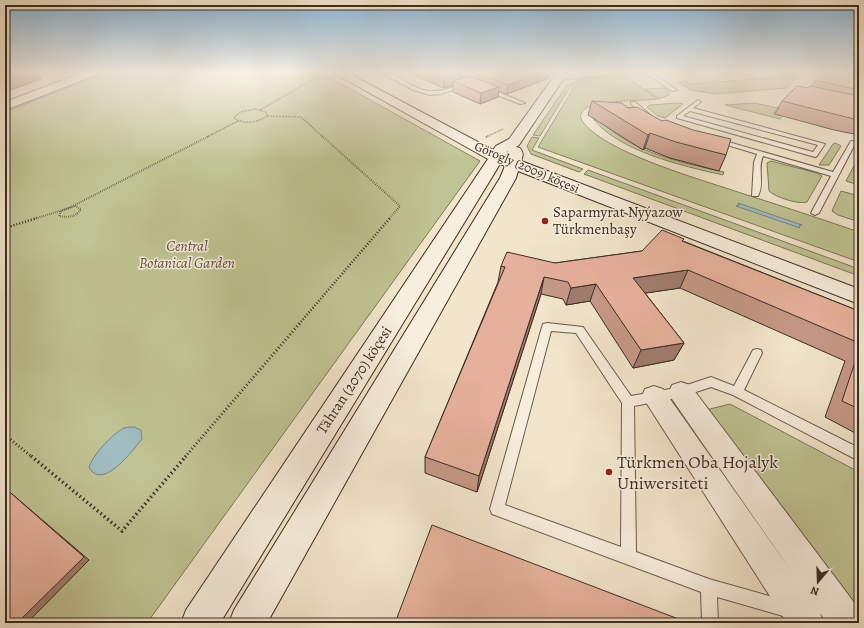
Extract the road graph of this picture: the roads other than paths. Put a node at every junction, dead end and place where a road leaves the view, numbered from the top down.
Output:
1 (17, 101) edge
2 (407, 101) edge
3 (407, 101) edge
4 (518, 101) edge
5 (541, 101) edge
6 (698, 102) dead end
7 (522, 103) dead end
8 (633, 103) dead end
9 (5, 106) edge
10 (689, 109) junction
11 (656, 122) edge
12 (711, 139) edge
13 (853, 142) dead end
14 (504, 147) junction
15 (761, 153) junction
16 (836, 175) junction
17 (755, 194) dead end
18 (815, 213) dead end
19 (859, 285) edge
20 (859, 297) edge
21 (757, 353) dead end
22 (737, 392) junction
23 (654, 397) junction
24 (859, 455) edge
25 (628, 557) junction
26 (709, 587) junction
27 (803, 618) edge
28 (199, 623) edge
29 (247, 623) edge
30 (710, 623) edge
31 (848, 623) edge

1 - 9 street
2 - 14 main road, Görogly (2009) köçesi
3 - 14 main road, Görogly (2009) köçesi
4 - 7 lane
5 - 14 main road, Tähran (2070) köçesi
6 - 10 lane
8 - 11 lane
10 - 10 lane
12 - 15 lane
13 - 16 lane
14 - 19 main road, Görogly (2009) köçesi
14 - 20 main road, Görogly (2009) köçesi
14 - 28 main road, Tähran (2070) köçesi
14 - 29 main road, Tähran (2070) köçesi
15 - 16 lane
15 - 17 lane
16 - 18 lane
21 - 22 lane
22 - 23 lane
22 - 24 lane
23 - 25 lane
23 - 25 lane
23 - 27 street
23 - 31 street
25 - 26 lane
26 - 27 lane
26 - 30 lane

